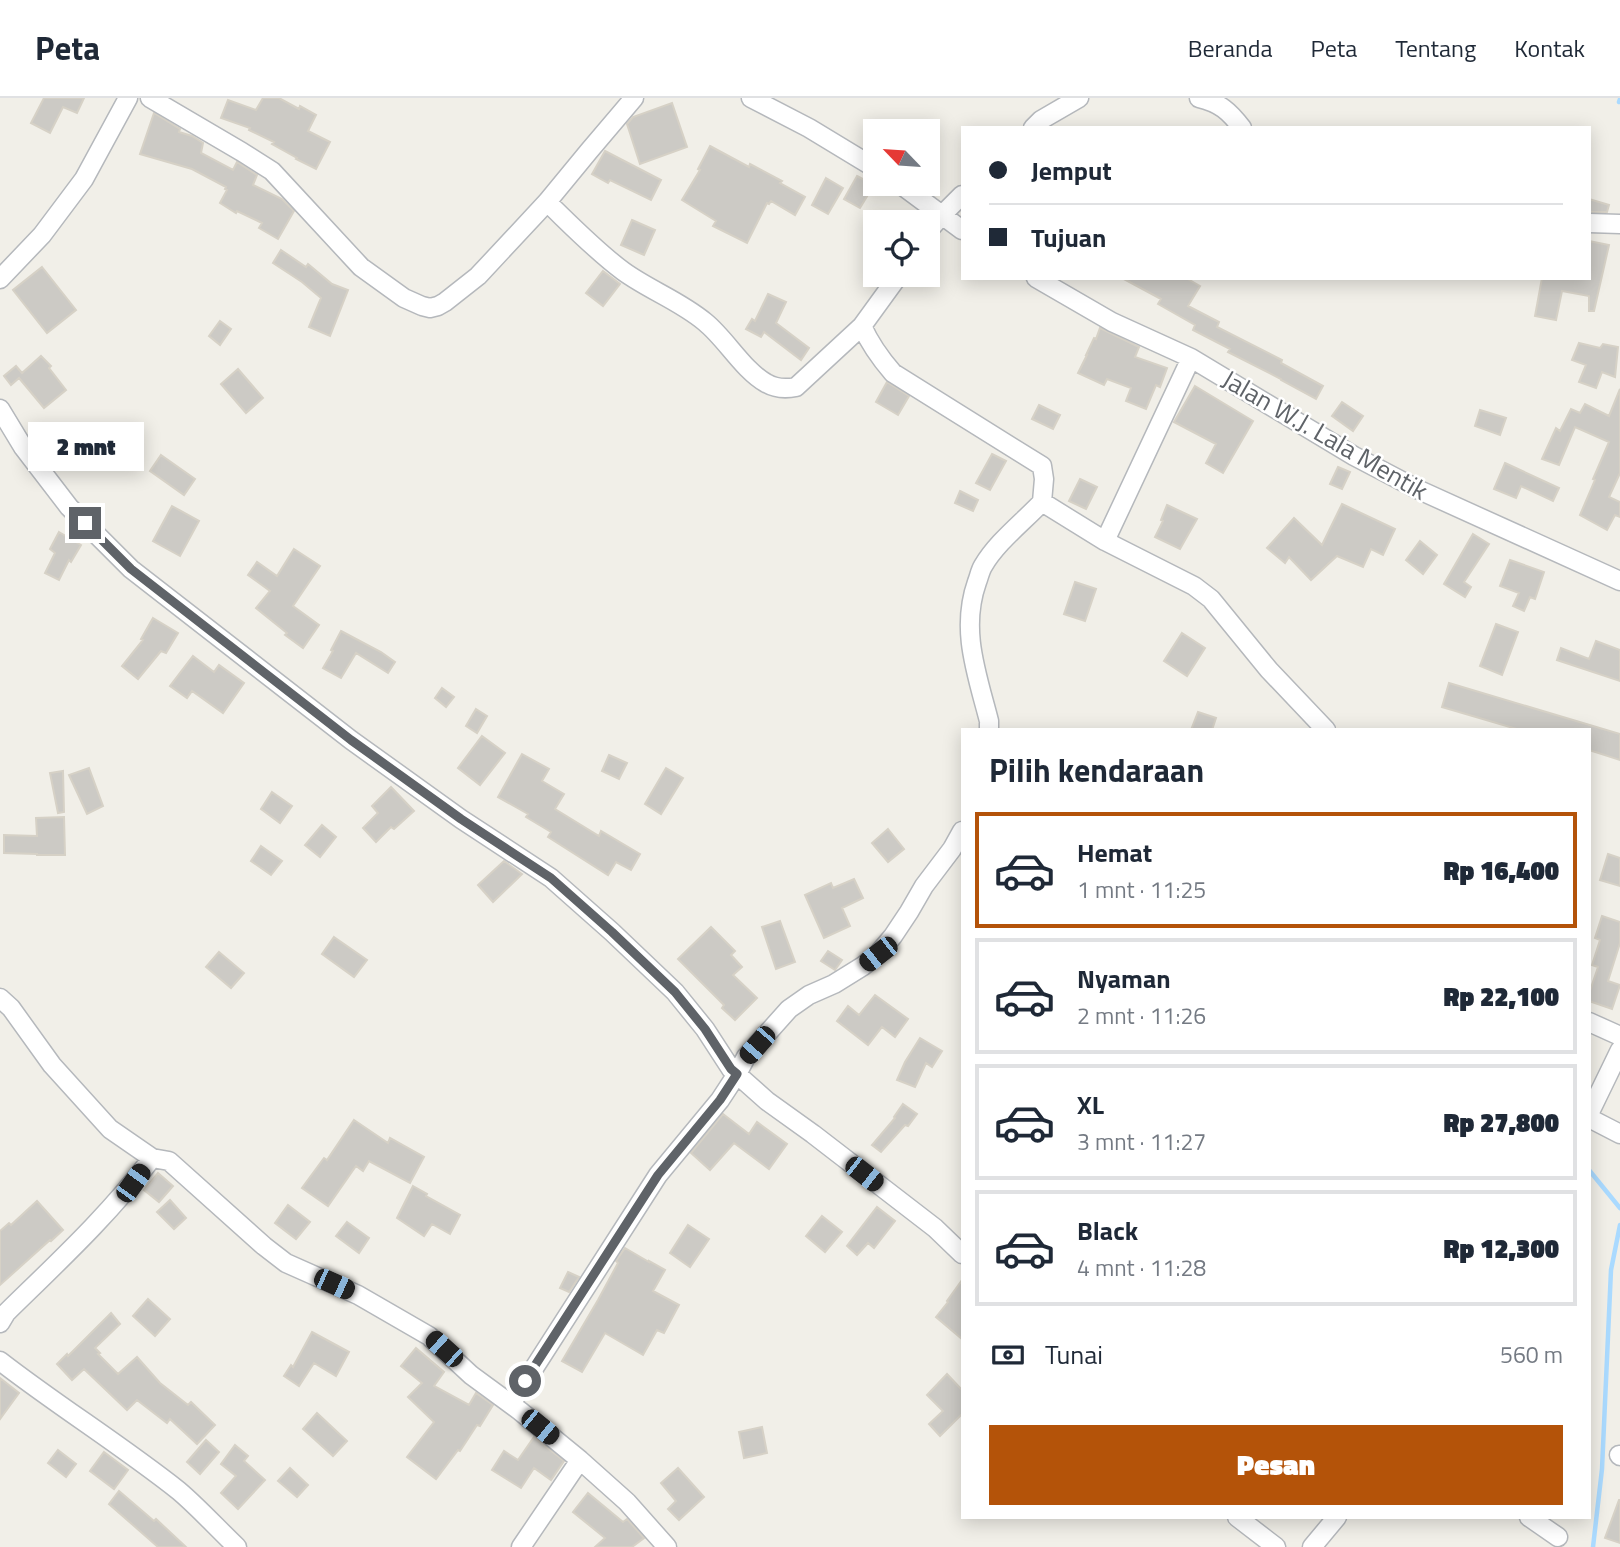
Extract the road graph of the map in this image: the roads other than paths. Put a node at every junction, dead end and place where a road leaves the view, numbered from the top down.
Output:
1 (128, 98) edge
2 (150, 98) edge
3 (634, 98) edge
4 (751, 98) edge
5 (1079, 98) edge
6 (1199, 98) edge
7 (1035, 126) edge
8 (1240, 126) edge
9 (863, 161) edge
10 (917, 196) edge
11 (961, 196) edge
12 (547, 202) junction
13 (942, 215) junction
14 (940, 217) edge
15 (1591, 223) edge
16 (1620, 224) edge
17 (961, 229) edge
18 (0, 279) edge
19 (1039, 280) edge
20 (890, 287) edge
21 (862, 326) junction
22 (1191, 358) junction
23 (0, 408) edge
24 (1042, 502) junction
25 (1105, 541) junction
26 (1620, 581) edge
27 (989, 728) edge
28 (1324, 728) edge
29 (961, 833) edge
30 (0, 998) edge
31 (1591, 1023) edge
32 (1620, 1036) edge
33 (1620, 1050) edge
34 (737, 1074) junction
35 (1591, 1112) edge
36 (1591, 1117) edge
37 (1620, 1134) edge
38 (152, 1158) junction
39 (961, 1253) edge
40 (0, 1324) edge
41 (0, 1361) edge
42 (511, 1404) junction
43 (580, 1460) junction
44 (1240, 1519) edge
45 (1335, 1519) edge
46 (1532, 1519) edge
47 (1558, 1537) dead end
48 (237, 1547) edge
49 (521, 1547) edge
50 (667, 1547) edge
51 (1276, 1547) edge
52 (1312, 1547) edge

1 - 18 street
2 - 12 street
3 - 12 street
4 - 9 street
5 - 7 street
6 - 8 street
10 - 13 street
11 - 13 street
12 - 21 street
13 - 14 street
13 - 17 street
15 - 16 street
19 - 22 street, Jalan W.J. Lala Mentik
20 - 21 street
21 - 24 street
22 - 25 street
22 - 26 street, Jalan W.J. Lala Mentik
23 - 34 street
24 - 25 street
24 - 27 street
25 - 28 street
29 - 34 street
30 - 38 street
31 - 32 street
33 - 35 street
34 - 39 street
34 - 42 street
36 - 37 street
38 - 40 street
38 - 42 street
41 - 48 street
42 - 43 street
43 - 49 street
43 - 50 street
44 - 51 street
45 - 52 street
46 - 47 street

